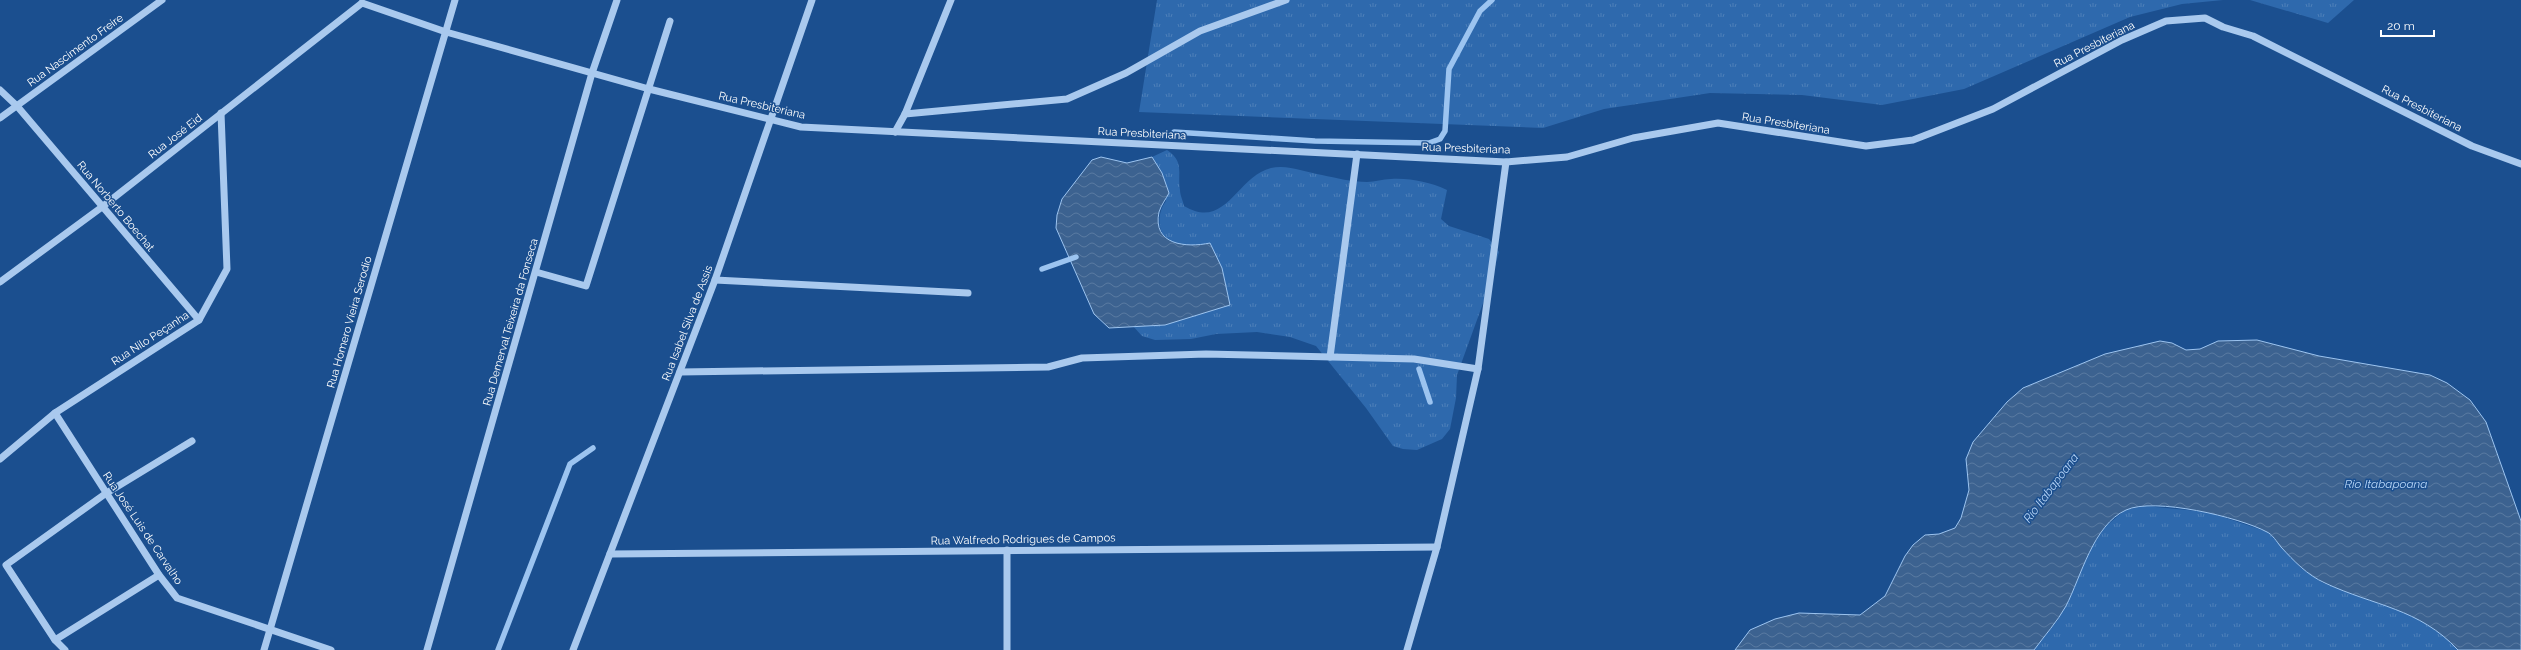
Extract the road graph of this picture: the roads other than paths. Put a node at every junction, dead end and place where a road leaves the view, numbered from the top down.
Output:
1 (162, 0) edge
2 (455, 0) edge
3 (617, 0) edge
4 (812, 0) edge
5 (950, 0) edge
6 (1286, 0) edge
7 (361, 1) edge
8 (670, 21) dead end
9 (446, 32) junction
10 (592, 73) junction
11 (649, 89) junction
12 (0, 90) edge
13 (17, 106) junction
14 (221, 113) junction
15 (905, 114) junction
16 (0, 118) edge
17 (769, 119) junction
18 (895, 132) junction
19 (1357, 154) junction
20 (1506, 162) junction
21 (2521, 164) edge
22 (102, 207) junction
23 (536, 272) junction
24 (715, 280) junction
25 (0, 282) edge
26 (968, 293) dead end
27 (199, 320) junction
28 (1330, 356) junction
29 (1478, 369) junction
30 (680, 372) junction
31 (55, 413) junction
32 (192, 441) dead end
33 (0, 460) edge
34 (105, 494) junction
35 (1437, 547) junction
36 (1007, 550) junction
37 (610, 554) junction
38 (159, 575) junction
39 (270, 629) junction
40 (55, 640) junction
41 (65, 650) edge
42 (264, 650) edge
43 (332, 650) edge
44 (427, 650) edge
45 (573, 650) edge
46 (1007, 650) edge
47 (1407, 650) edge

1 - 13 street, Rua Nascimento Freire
2 - 9 street, Rua Homero Vieira Serodio
3 - 10 street, Rua Demerval Teixeira da Fonseca
4 - 17 street, Rua Isabel Silva de Assis
5 - 15 street
6 - 15 street
7 - 9 street, Rua Presbiteriana
7 - 14 street, Rua José Eid
8 - 11 street
9 - 10 street, Rua Presbiteriana
9 - 39 street, Rua Homero Vieira Serodio
10 - 11 street, Rua Presbiteriana
10 - 23 street, Rua Demerval Teixeira da Fonseca
11 - 17 street, Rua Presbiteriana
11 - 23 street
12 - 13 street, Rua Norberto Boechat
13 - 16 street, Rua Nascimento Freire
13 - 22 street, Rua Norberto Boechat
14 - 22 street, Rua José Eid
14 - 27 street, Rua Nilo Peçanha
15 - 18 street
17 - 18 street, Rua Presbiteriana
17 - 24 street, Rua Isabel Silva de Assis
18 - 19 street, Rua Presbiteriana
19 - 20 street, Rua Presbiteriana
19 - 28 street
20 - 21 street, Rua Presbiteriana
20 - 29 street
22 - 25 street, Rua José Eid
22 - 27 street, Rua Norberto Boechat
23 - 44 street, Rua Demerval Teixeira da Fonseca
24 - 26 street
24 - 30 street, Rua Isabel Silva de Assis
27 - 31 street, Rua Nilo Peçanha
28 - 29 street
28 - 30 street
29 - 35 street
30 - 37 street, Rua Isabel Silva de Assis
31 - 33 street, Rua Nilo Peçanha
31 - 34 street, Rua José Luis de Carvalho
32 - 34 street
34 - 38 street, Rua José Luis de Carvalho
34 - 40 street
35 - 36 street, Rua Walfredo Rodrigues de Campos
35 - 47 street
36 - 37 street, Rua Walfredo Rodrigues de Campos
36 - 46 street
37 - 45 street, Rua Isabel Silva de Assis
38 - 39 street, Rua José Luis de Carvalho
38 - 40 street
39 - 42 street, Rua Homero Vieira Serodio
39 - 43 street, Rua José Luis de Carvalho
40 - 41 street

